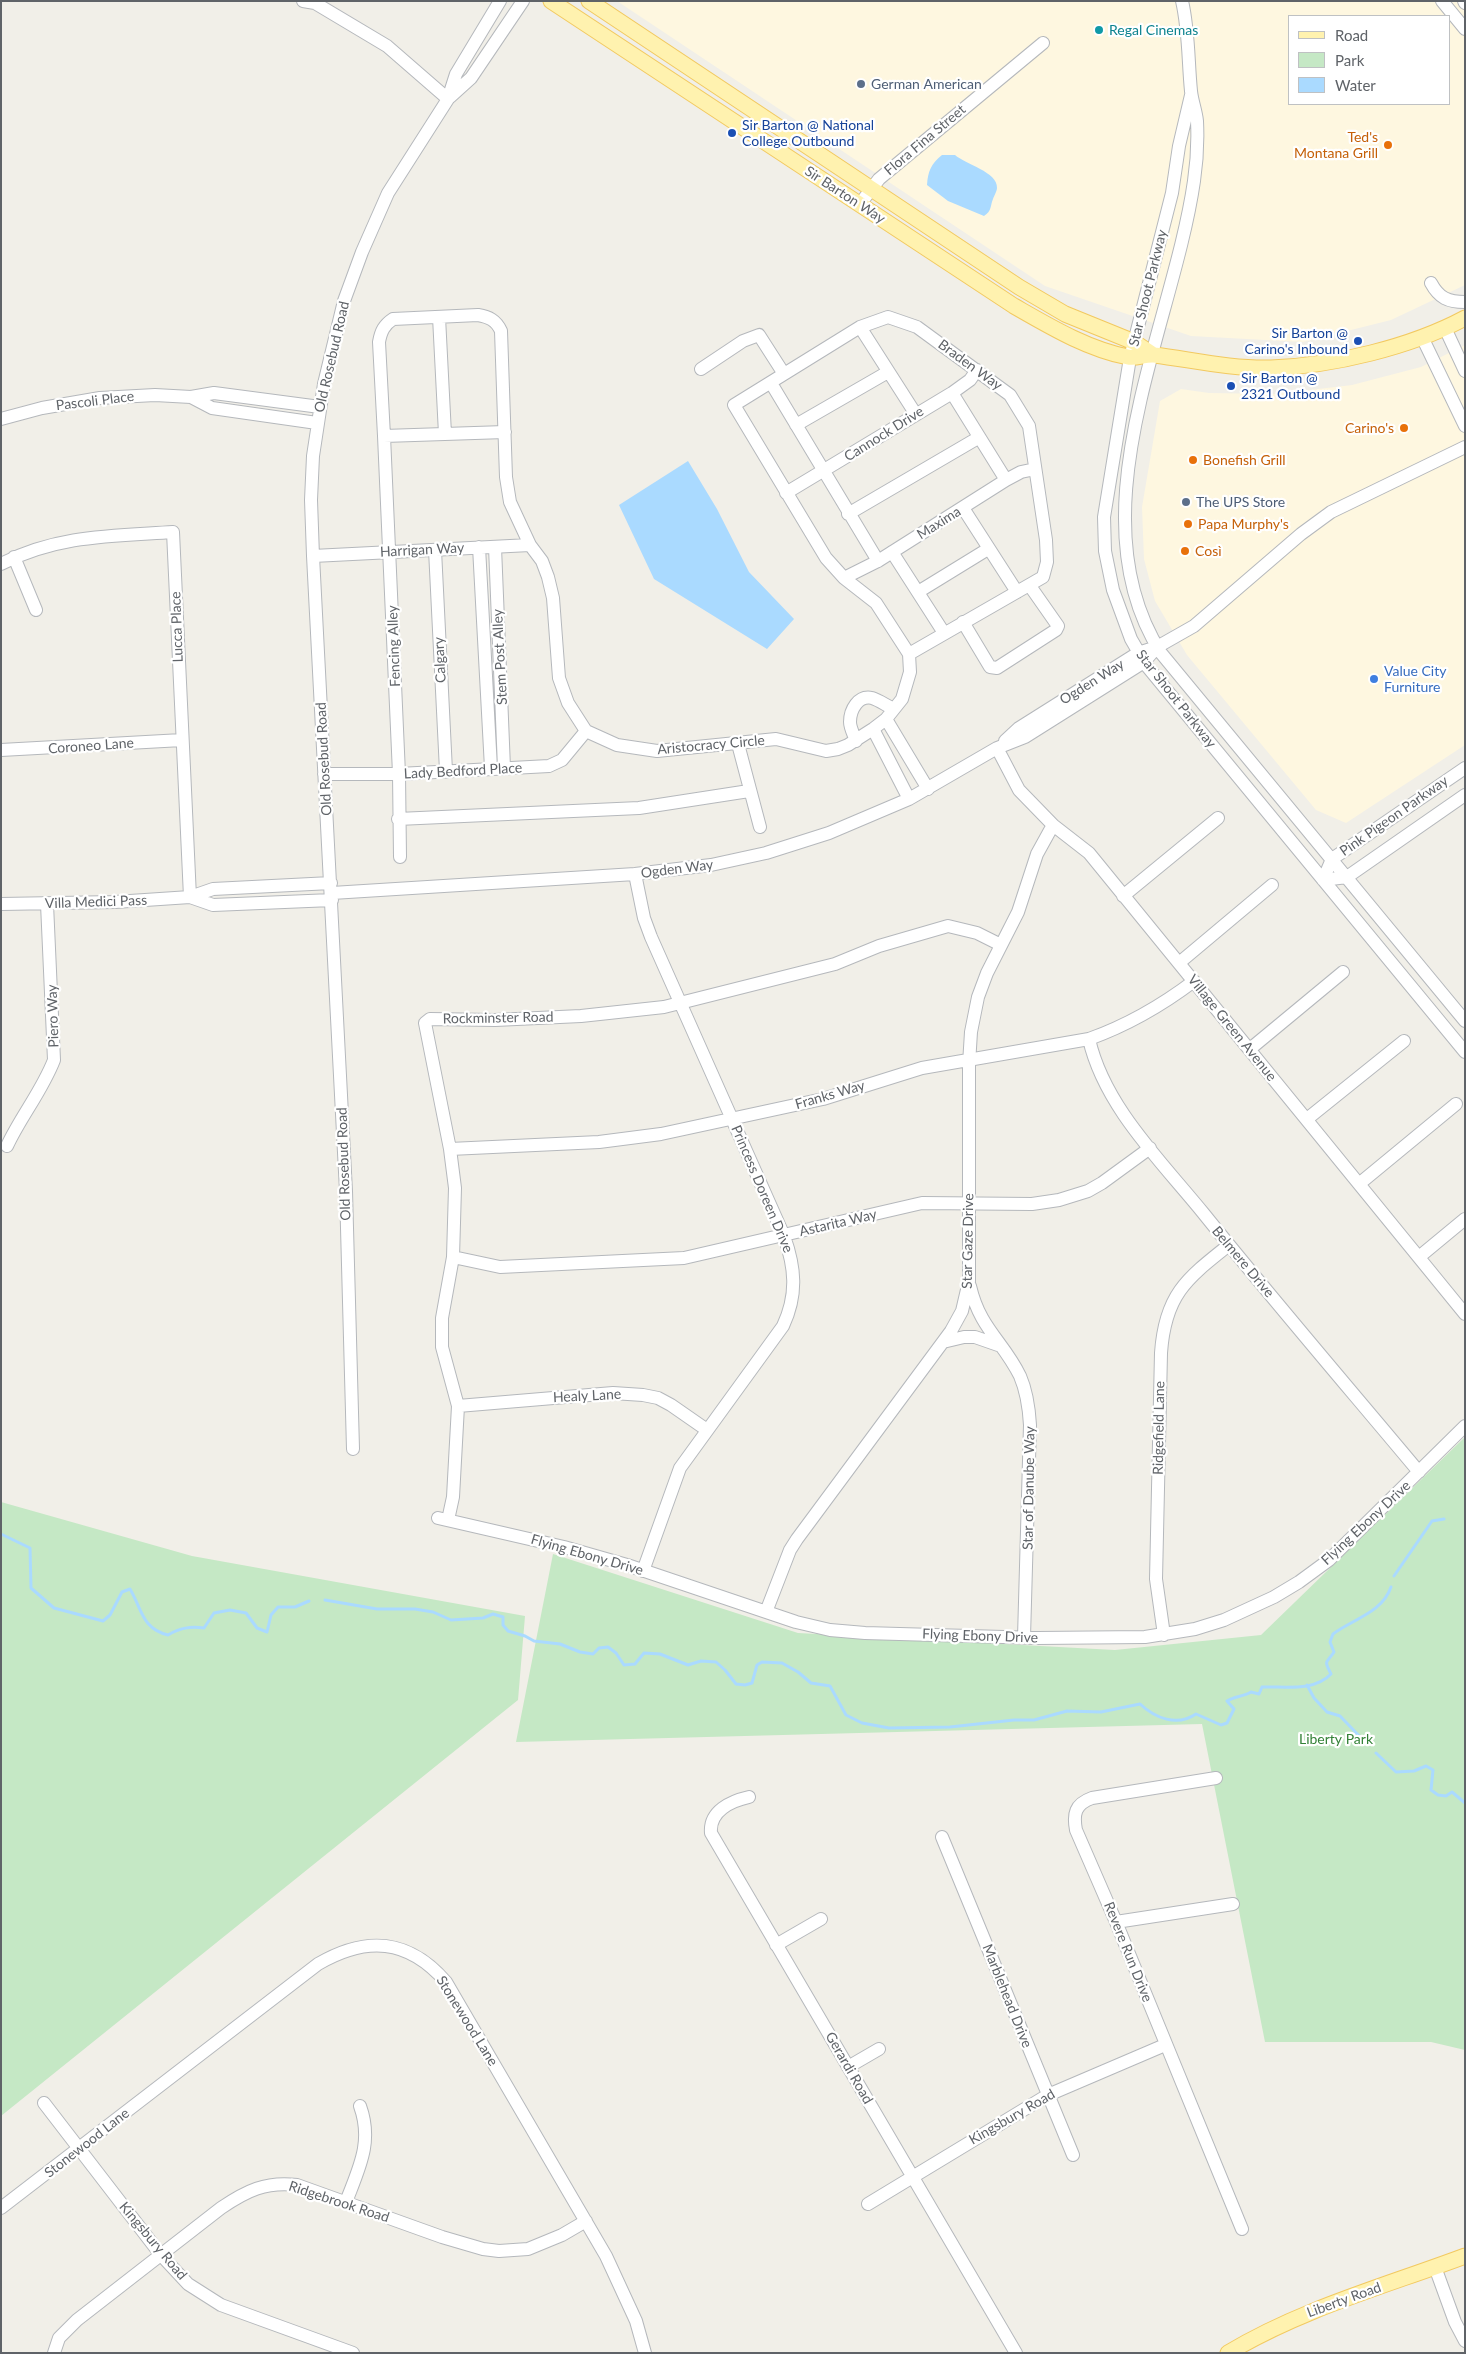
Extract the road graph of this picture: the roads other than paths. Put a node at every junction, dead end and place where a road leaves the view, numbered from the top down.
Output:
1 (500, 1) edge
2 (523, 1) edge
3 (551, 1) edge
4 (589, 1) edge
5 (1182, 1) edge
6 (1442, 1) edge
7 (311, 2) edge
8 (1465, 29) edge
9 (1043, 43) dead end
10 (1191, 93) junction
11 (448, 99) junction
12 (870, 190) junction
13 (860, 204) junction
14 (1431, 282) dead end
15 (1465, 302) edge
16 (439, 317) junction
17 (1465, 318) edge
18 (860, 327) junction
19 (1445, 328) junction
20 (1422, 337) junction
21 (1134, 342) junction
22 (1152, 354) junction
23 (1130, 358) junction
24 (701, 369) dead end
25 (978, 370) junction
26 (1465, 371) edge
27 (888, 372) junction
28 (784, 374) junction
29 (771, 383) junction
30 (952, 393) junction
31 (191, 397) junction
32 (320, 407) junction
33 (915, 414) junction
34 (1, 419) edge
35 (317, 423) junction
36 (796, 425) junction
37 (1465, 426) edge
38 (505, 432) junction
39 (445, 434) junction
40 (384, 436) junction
41 (978, 438) junction
42 (1465, 447) edge
43 (1036, 469) junction
44 (823, 471) junction
45 (1006, 480) junction
46 (786, 493) junction
47 (963, 508) junction
48 (848, 514) junction
49 (530, 545) junction
50 (495, 547) junction
51 (479, 548) junction
52 (988, 549) junction
53 (435, 550) junction
54 (390, 552) junction
55 (892, 552) junction
56 (313, 556) junction
57 (14, 557) junction
58 (878, 561) junction
59 (1, 564) edge
60 (844, 578) junction
61 (1030, 586) junction
62 (918, 592) junction
63 (1017, 592) junction
64 (36, 610) dead end
65 (963, 622) junction
66 (944, 634) junction
67 (1157, 647) junction
68 (909, 654) junction
69 (1141, 657) junction
70 (890, 714) junction
71 (873, 730) junction
72 (586, 731) junction
73 (182, 740) junction
74 (856, 741) junction
75 (738, 744) junction
76 (997, 748) junction
77 (1, 750) edge
78 (491, 768) junction
79 (504, 768) junction
80 (1465, 768) edge
81 (446, 771) junction
82 (324, 774) junction
83 (399, 774) junction
84 (928, 789) junction
85 (749, 791) junction
86 (1465, 796) edge
87 (909, 799) junction
88 (1218, 818) dead end
89 (398, 819) junction
90 (1053, 825) junction
91 (760, 827) dead end
92 (400, 857) dead end
93 (1332, 859) junction
94 (636, 874) junction
95 (1347, 877) junction
96 (1323, 880) junction
97 (1272, 885) dead end
98 (332, 892) junction
99 (1124, 896) junction
100 (190, 897) junction
101 (1, 904) edge
102 (47, 904) junction
103 (1001, 945) junction
104 (1179, 963) junction
105 (1343, 972) dead end
106 (1194, 981) junction
107 (680, 1002) junction
108 (1465, 1021) edge
109 (1089, 1039) junction
110 (1404, 1041) dead end
111 (1250, 1049) junction
112 (1465, 1052) edge
113 (970, 1061) junction
114 (1456, 1104) dead end
115 (732, 1119) junction
116 (1306, 1119) junction
117 (7, 1146) dead end
118 (1150, 1148) junction
119 (450, 1149) junction
120 (1359, 1184) junction
121 (970, 1203) junction
122 (1465, 1219) edge
123 (784, 1236) junction
124 (1229, 1245) junction
125 (453, 1257) junction
126 (1419, 1257) junction
127 (969, 1281) junction
128 (1465, 1314) edge
129 (943, 1342) junction
130 (999, 1346) junction
131 (458, 1406) junction
132 (1465, 1426) edge
133 (707, 1430) junction
134 (353, 1449) dead end
135 (1419, 1472) junction
136 (443, 1519) joint
137 (643, 1571) junction
138 (766, 1612) junction
139 (1164, 1636) junction
140 (1024, 1638) junction
141 (1216, 1778) dead end
142 (749, 1797) dead end
143 (942, 1837) dead end
144 (1233, 1904) dead end
145 (821, 1919) dead end
146 (1116, 1922) junction
147 (776, 1945) junction
148 (1165, 2045) junction
149 (879, 2049) dead end
150 (848, 2067) junction
151 (1048, 2095) junction
152 (44, 2104) dead end
153 (360, 2106) dead end
154 (79, 2149) junction
155 (1073, 2156) dead end
156 (912, 2177) junction
157 (346, 2202) junction
158 (868, 2204) dead end
159 (1, 2208) edge
160 (586, 2221) junction
161 (1242, 2229) dead end
162 (161, 2255) junction
163 (1465, 2256) edge
164 (1435, 2267) junction
165 (1465, 2341) edge
166 (54, 2353) edge
167 (353, 2353) edge
168 (645, 2353) edge
169 (1016, 2353) edge
170 (1228, 2353) edge

1 - 11 street, Old Rosebud Road
2 - 11 street, Old Rosebud Road
3 - 13 main road, Sir Barton Way
4 - 12 main road, Sir Barton Way
5 - 10 street, Star Shoot Parkway
6 - 8 street
7 - 11 street
9 - 12 street, Flora Fina Street
10 - 21 street, Star Shoot Parkway
10 - 22 street, Star Shoot Parkway
11 - 32 street, Old Rosebud Road
12 - 13 street, Flora Fina Street
12 - 21 main road, Sir Barton Way
13 - 23 main road, Sir Barton Way
14 - 15 street
16 - 38 street
16 - 39 street
16 - 40 street
17 - 19 main road, Sir Barton Way
18 - 25 street, Braden Way
18 - 27 street
18 - 28 street, Braden Way
19 - 20 main road, Sir Barton Way
19 - 26 street
20 - 22 main road, Sir Barton Way
20 - 37 street
21 - 22 main road, Sir Barton Way
21 - 23 street, Star Shoot Parkway
22 - 23 main road, Sir Barton Way
22 - 67 street, Star Shoot Parkway
23 - 69 street, Star Shoot Parkway
24 - 28 street
25 - 30 street, Cannock Drive
25 - 43 street, Braden Way
27 - 33 street
27 - 36 street
28 - 29 street, Braden Way
29 - 36 street
29 - 46 street, Braden Way
30 - 33 street, Cannock Drive
30 - 41 street
31 - 32 street, Pascoli Place
31 - 34 street, Pascoli Place
31 - 35 street, Pascoli Place
32 - 35 street, Old Rosebud Road
33 - 44 street, Cannock Drive
35 - 56 street, Old Rosebud Road
36 - 44 street
38 - 39 street
38 - 49 street
39 - 40 street
40 - 54 street, Fencing Alley
41 - 45 street
41 - 48 street
42 - 67 street, Ogden Way
43 - 45 street, Maxima
43 - 61 street, Braden Way
44 - 46 street, Cannock Drive
44 - 48 street
45 - 47 street, Maxima
46 - 60 street
47 - 52 street
47 - 55 street, Maxima
48 - 58 street
49 - 50 street, Harrigan Way
49 - 72 street
50 - 51 street, Harrigan Way
50 - 79 street, Stem Post Alley
51 - 53 street, Harrigan Way
51 - 78 street, Stem Post Alley
52 - 62 street
52 - 63 street
53 - 54 street, Harrigan Way
53 - 81 street, Calgary
54 - 56 street, Harrigan Way
54 - 83 street, Fencing Alley
55 - 58 street, Maxima
55 - 62 street
56 - 82 street, Old Rosebud Road
57 - 59 street, Lucca Place
57 - 64 street
57 - 73 street, Lucca Place
58 - 60 street, Maxima
60 - 68 street
61 - 63 street, Braden Way
61 - 65 street
62 - 66 street
63 - 65 street, Braden Way
65 - 66 street, Braden Way
66 - 68 street, Braden Way
67 - 69 street, Ogden Way
67 - 93 street, Star Shoot Parkway
68 - 70 street, Aristocracy Circle
69 - 76 street, Ogden Way
69 - 96 street, Star Shoot Parkway
70 - 71 street, Aristocracy Circle
70 - 74 street
70 - 84 street
71 - 74 street, Aristocracy Circle
71 - 87 street
72 - 75 street, Aristocracy Circle
72 - 79 street, Lady Bedford Place
73 - 77 street, Coroneo Lane
73 - 100 street, Lucca Place
74 - 75 street, Aristocracy Circle
75 - 85 street
76 - 84 street, Ogden Way
76 - 90 street, Village Green Avenue
78 - 79 street, Lady Bedford Place
78 - 81 street, Lady Bedford Place
80 - 93 street, Pink Pigeon Parkway
81 - 83 street, Lady Bedford Place
82 - 83 street, Lady Bedford Place
82 - 98 street, Old Rosebud Road
83 - 89 street, Fencing Alley
84 - 87 street, Ogden Way
85 - 89 street
85 - 91 street
86 - 95 street, Pink Pigeon Parkway
87 - 94 street, Ogden Way
88 - 99 street
89 - 92 street, Fencing Alley
90 - 99 street, Village Green Avenue
90 - 103 street, Star Gaze Drive
93 - 95 street, Star Shoot Parkway
93 - 96 street, Pink Pigeon Parkway
94 - 98 street, Ogden Way
94 - 107 street, Princess Doreen Drive
95 - 96 street, Pink Pigeon Parkway
95 - 108 street, Star Shoot Parkway
96 - 112 street, Star Shoot Parkway
97 - 104 street
98 - 100 street, Villa Medici Pass
98 - 134 street, Old Rosebud Road
99 - 104 street, Village Green Avenue
100 - 102 street, Villa Medici Pass
101 - 102 street, Villa Medici Pass
102 - 117 street, Piero Way
103 - 107 street, Rockminster Road
103 - 113 street, Star Gaze Drive
104 - 106 street, Village Green Avenue
105 - 111 street
106 - 109 street, Franks Way
106 - 111 street, Village Green Avenue
107 - 115 street, Princess Doreen Drive
107 - 119 street, Rockminster Road
109 - 113 street, Franks Way
109 - 118 street, Belmere Drive
110 - 116 street
111 - 116 street, Village Green Avenue
113 - 115 street, Franks Way
113 - 121 street, Star Gaze Drive
114 - 120 street
115 - 119 street, Franks Way
115 - 123 street, Princess Doreen Drive
116 - 120 street, Village Green Avenue
118 - 121 street, Astarita Way
118 - 124 street, Belmere Drive
119 - 125 street, Rockminster Road
120 - 126 street, Village Green Avenue
121 - 123 street, Astarita Way
121 - 127 street, Star Gaze Drive
122 - 126 street
123 - 125 street, Astarita Way
123 - 133 street, Princess Doreen Drive
124 - 135 street, Belmere Drive
124 - 139 street, Ridgefield Lane
125 - 131 street, Rockminster Road
126 - 128 street, Village Green Avenue
127 - 129 street, Star Gaze Drive
127 - 130 street, Star of Danube Way
129 - 130 street
129 - 138 street, Star Gaze Drive
130 - 140 street, Star of Danube Way
131 - 133 street, Healy Lane
131 - 136 street, Rockminster Road
132 - 135 street, Flying Ebony Drive
133 - 137 street, Princess Doreen Drive
135 - 139 street, Flying Ebony Drive
136 - 137 street, Flying Ebony Drive
137 - 138 street, Flying Ebony Drive
138 - 140 street, Flying Ebony Drive
139 - 140 street, Flying Ebony Drive
141 - 146 street, Revere Run Drive
142 - 147 street, Gerardi Road
143 - 151 street, Marblehead Drive
144 - 146 street
145 - 147 street
146 - 148 street, Revere Run Drive
147 - 150 street, Gerardi Road
148 - 151 street, Kingsbury Road
148 - 161 street, Revere Run Drive
149 - 150 street
150 - 156 street, Gerardi Road
151 - 155 street, Marblehead Drive
151 - 156 street, Kingsbury Road
152 - 154 street, Kingsbury Road
153 - 157 street
154 - 159 street, Stonewood Lane
154 - 160 street, Stonewood Lane
154 - 162 street, Kingsbury Road
156 - 158 street, Kingsbury Road
156 - 169 street, Gerardi Road
157 - 160 street, Ridgebrook Road
157 - 162 street, Ridgebrook Road
160 - 168 street, Stonewood Lane
162 - 166 street, Ridgebrook Road
162 - 167 street, Kingsbury Road
163 - 164 main road, Liberty Road
164 - 165 street
164 - 170 main road, Liberty Road

